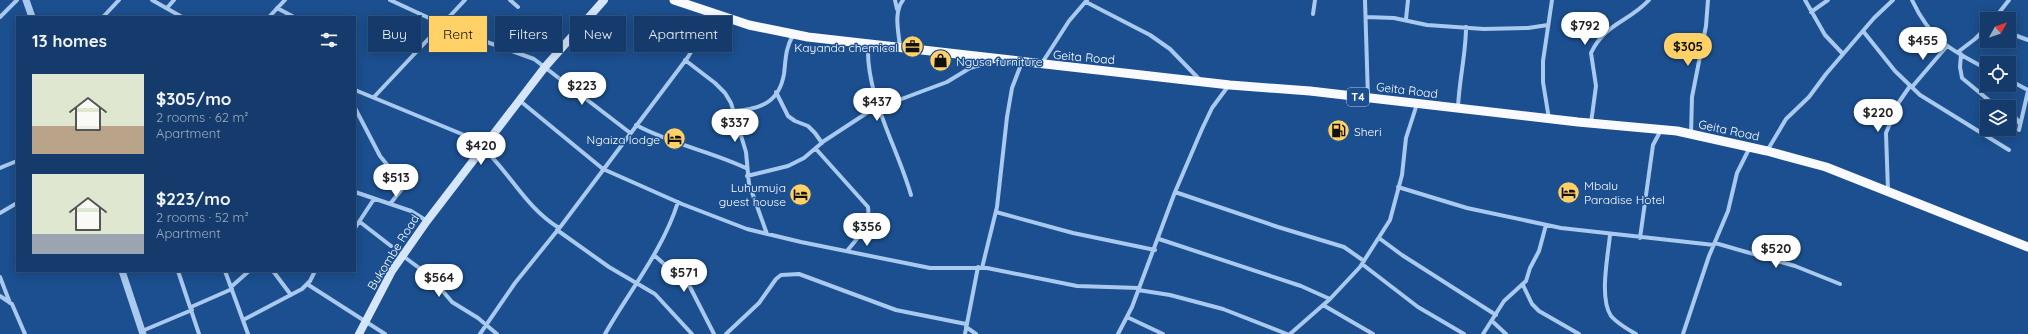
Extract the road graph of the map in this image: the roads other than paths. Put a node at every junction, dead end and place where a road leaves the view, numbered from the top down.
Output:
1 (17, 0) edge
2 (26, 0) edge
3 (119, 0) edge
4 (152, 0) edge
5 (174, 0) edge
6 (285, 0) edge
7 (390, 0) edge
8 (465, 0) edge
9 (510, 0) edge
10 (604, 0) edge
11 (674, 0) edge
12 (895, 0) edge
13 (903, 0) edge
14 (1316, 0) edge
15 (1365, 0) edge
16 (1408, 0) edge
17 (1552, 0) edge
18 (1649, 0) edge
19 (1708, 0) edge
20 (1805, 0) edge
21 (1828, 0) edge
22 (1893, 0) edge
23 (1912, 0) edge
24 (2009, 0) edge
25 (1087, 1) edge
26 (460, 2) edge
27 (518, 6) dead end
28 (167, 8) junction
29 (277, 8) junction
30 (898, 10) junction
31 (1811, 12) junction
32 (2000, 12) edge
33 (1313, 14) dead end
34 (32, 16) edge
35 (104, 16) edge
36 (180, 16) edge
37 (270, 16) edge
38 (292, 16) edge
39 (449, 16) edge
40 (721, 16) edge
41 (0, 17) edge
42 (429, 17) edge
43 (1366, 17) junction
44 (1406, 19) junction
45 (732, 20) edge
46 (1548, 25) junction
47 (1466, 27) junction
48 (1863, 31) junction
49 (1980, 34) edge
50 (793, 35) junction
51 (2016, 36) edge
52 (429, 39) edge
53 (2028, 40) edge
54 (487, 42) edge
55 (868, 45) junction
56 (1947, 46) junction
57 (900, 49) junction
58 (690, 52) edge
59 (1959, 53) junction
60 (1843, 54) junction
61 (685, 60) junction
62 (997, 60) junction
63 (1022, 62) junction
64 (1041, 65) junction
65 (1980, 65) edge
66 (545, 67) junction
67 (1201, 81) junction
68 (2016, 84) edge
69 (1230, 85) junction
70 (1911, 87) junction
71 (356, 90) edge
72 (2028, 90) edge
73 (776, 92) junction
74 (374, 97) junction
75 (1368, 98) junction
76 (519, 100) junction
77 (1989, 100) edge
78 (1417, 103) junction
79 (879, 106) junction
80 (1458, 108) junction
81 (356, 110) edge
82 (734, 111) junction
83 (1549, 119) junction
84 (2016, 119) edge
85 (1591, 123) junction
86 (636, 124) junction
87 (2020, 125) junction
88 (1661, 130) junction
89 (2018, 130) dead end
90 (629, 132) junction
91 (1691, 134) junction
92 (822, 144) junction
93 (484, 146) junction
94 (1750, 147) junction
95 (816, 149) junction
96 (2009, 150) dead end
97 (1767, 151) junction
98 (16, 161) edge
99 (0, 168) edge
100 (746, 168) junction
101 (603, 169) junction
102 (747, 176) junction
103 (1398, 187) junction
104 (1888, 191) junction
105 (356, 192) edge
106 (1175, 192) junction
107 (911, 195) dead end
108 (374, 199) junction
109 (678, 202) junction
110 (16, 204) edge
111 (390, 204) junction
112 (996, 212) junction
113 (0, 213) edge
114 (427, 221) junction
115 (360, 222) junction
116 (1546, 225) junction
117 (356, 227) edge
118 (558, 229) junction
119 (768, 234) junction
120 (1610, 235) junction
121 (1379, 238) junction
122 (1640, 238) junction
123 (1159, 239) junction
124 (1715, 244) junction
125 (391, 246) dead end
126 (2028, 247) edge
127 (1155, 250) junction
128 (847, 251) junction
129 (654, 255) junction
130 (403, 256) junction
131 (1363, 263) junction
132 (980, 268) junction
133 (122, 272) edge
134 (178, 272) edge
135 (225, 272) edge
136 (248, 272) edge
137 (274, 272) edge
138 (314, 272) edge
139 (0, 277) edge
140 (636, 282) junction
141 (307, 284) junction
142 (1840, 284) dead end
143 (1523, 285) junction
144 (232, 288) junction
145 (1139, 289) junction
146 (291, 295) junction
147 (0, 296) edge
148 (1330, 299) junction
149 (10, 303) junction
150 (1323, 305) junction
151 (191, 308) junction
152 (1496, 315) junction
153 (1127, 317) junction
154 (244, 320) junction
155 (1492, 321) junction
156 (366, 322) junction
157 (486, 324) junction
158 (966, 326) junction
159 (142, 333) edge
160 (25, 334) edge
161 (199, 334) edge
162 (248, 334) edge
163 (360, 334) edge
164 (385, 334) edge
165 (480, 334) edge
166 (497, 334) edge
167 (605, 334) edge
168 (692, 334) edge
169 (714, 334) edge
170 (726, 334) edge
171 (965, 334) edge
172 (976, 334) edge
173 (1118, 334) edge
174 (1163, 334) edge
175 (1289, 334) edge
176 (1373, 334) edge
177 (1464, 334) edge
178 (1483, 334) edge
179 (1506, 334) edge
180 (1579, 334) edge
181 (1636, 334) edge
182 (1683, 334) edge

1 - 41 street
2 - 34 street
3 - 35 street
4 - 28 street
5 - 28 street
6 - 29 street
7 - 42 street
8 - 26 street
9 - 27 street
10 - 66 main road, Bukombe Road
11 - 40 highway, Geita Road / T4
12 - 30 street
13 - 30 street
14 - 33 street
15 - 43 street
16 - 44 street
17 - 46 street
18 - 85 street
19 - 91 street
20 - 31 street
21 - 31 street
22 - 48 street
23 - 56 street
24 - 32 street
25 - 64 street
25 - 67 street
26 - 39 street
28 - 36 street
29 - 37 street
29 - 38 street
30 - 57 street
31 - 60 street
43 - 44 street
43 - 75 street
44 - 47 street
45 - 50 highway, Geita Road / T4
46 - 47 street
46 - 83 street
47 - 80 street
48 - 60 street
48 - 70 street
49 - 59 street
50 - 55 highway, Geita Road / T4
50 - 73 street
51 - 53 street
52 - 74 street
54 - 66 street
55 - 57 highway, Geita Road / T4
55 - 79 street
56 - 59 street
56 - 70 street
57 - 62 highway, Geita Road / T4
58 - 61 street
59 - 65 street
59 - 77 street
60 - 97 street
61 - 82 street
61 - 86 street
62 - 63 highway, Geita Road / T4
62 - 79 street
63 - 64 highway, Geita Road / T4
63 - 112 street
64 - 67 highway, Geita Road / T4
66 - 76 main road, Bukombe Road
66 - 90 street
67 - 69 highway, Geita Road / T4
68 - 72 street
69 - 75 highway, Geita Road / T4
69 - 106 street
70 - 96 street
70 - 104 street
71 - 74 street
72 - 87 street
73 - 82 street
73 - 92 street
74 - 93 street
75 - 78 highway, Geita Road / T4
76 - 93 main road, Bukombe Road
76 - 101 street
78 - 80 highway, Geita Road / T4
78 - 103 street
79 - 92 street
79 - 107 street
80 - 83 highway, Geita Road / T4
81 - 111 street
82 - 100 street
83 - 85 highway, Geita Road / T4
84 - 87 street
85 - 88 highway, Geita Road / T4
86 - 90 street
86 - 100 street
87 - 89 street
88 - 91 highway, Geita Road / T4
88 - 122 street
90 - 101 street
91 - 94 highway, Geita Road / T4
92 - 95 street
93 - 114 main road, Bukombe Road
93 - 118 street
94 - 97 highway, Geita Road / T4
94 - 124 street
95 - 102 street
95 - 128 street
97 - 104 highway, Geita Road / T4
98 - 99 street
100 - 102 street
101 - 109 street
101 - 118 street
102 - 119 street
103 - 116 street
103 - 121 street
104 - 126 highway, Geita Road / T4
105 - 108 street
106 - 123 street
106 - 131 street
108 - 111 street
108 - 115 street
109 - 119 street
109 - 129 street
110 - 113 street
111 - 114 street
112 - 127 street
112 - 132 street
114 - 130 main road, Bukombe Road
115 - 117 street
115 - 125 street
116 - 120 street
116 - 143 street
118 - 140 street
118 - 157 street
119 - 128 street
120 - 122 street
120 - 181 street
121 - 131 street
121 - 152 street
122 - 124 street
123 - 127 street
123 - 148 street
124 - 142 street
124 - 182 street
127 - 145 street
128 - 132 street
129 - 140 street
129 - 169 street
130 - 156 main road, Bukombe Road
130 - 157 street
131 - 148 street
131 - 177 street
132 - 145 street
132 - 158 street
133 - 159 street
134 - 151 street
135 - 144 street
136 - 144 street
137 - 146 street
138 - 141 street
139 - 149 street
140 - 167 street
140 - 168 street
141 - 146 street
141 - 156 street
143 - 152 street
143 - 180 street
144 - 151 street
144 - 154 street
145 - 153 street
145 - 175 street
146 - 154 street
147 - 149 street
148 - 150 street
149 - 160 street
150 - 175 street
150 - 176 street
151 - 159 street
151 - 161 street
152 - 155 street
153 - 173 street
153 - 174 street
154 - 162 street
155 - 178 street
155 - 179 street
156 - 163 main road, Bukombe Road
156 - 164 street
157 - 165 street
157 - 166 street
158 - 170 street
158 - 171 street
158 - 172 street

